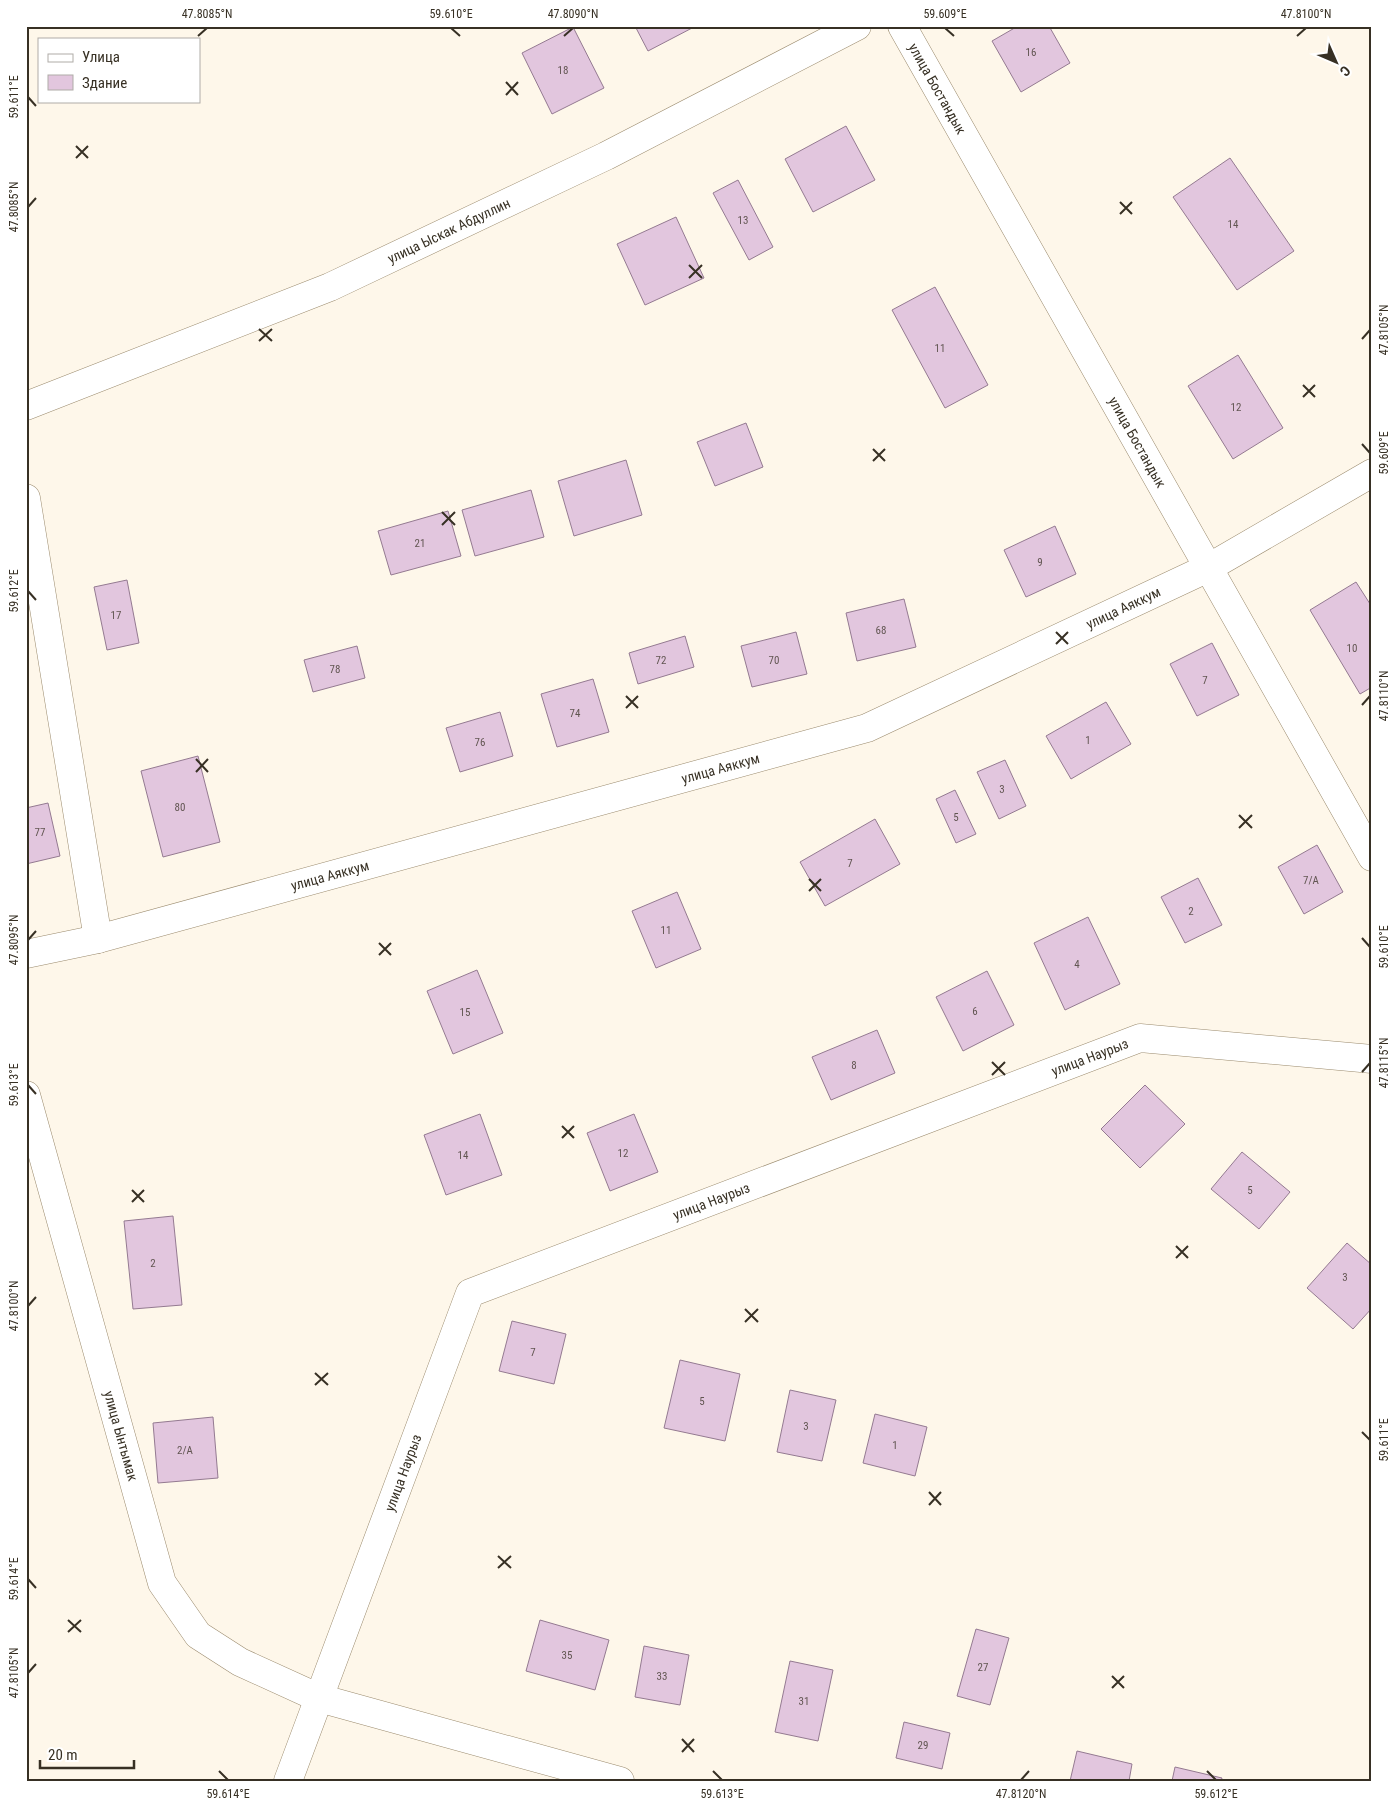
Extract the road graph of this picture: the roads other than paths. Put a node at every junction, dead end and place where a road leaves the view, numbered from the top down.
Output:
1 (857, 26) edge
2 (902, 26) edge
3 (26, 406) edge
4 (1372, 473) edge
5 (26, 498) edge
6 (1208, 568) junction
7 (1372, 857) edge
8 (98, 939) junction
9 (26, 954) edge
10 (1372, 1059) edge
11 (26, 1095) edge
12 (319, 1698) junction
13 (288, 1781) edge
14 (620, 1781) edge

1 - 3 street, улица Ыскак Абдуллин
2 - 6 street, улица Бостандык
4 - 6 street, улица Аяккум
5 - 8 street
6 - 7 street, улица Бостандык
6 - 8 street, улица Аяккум
8 - 9 street, улица Аяккум
10 - 12 street, улица Наурыз
11 - 12 street, улица Ынтымак
12 - 13 street, улица Наурыз
12 - 14 street, улица Ынтымак

